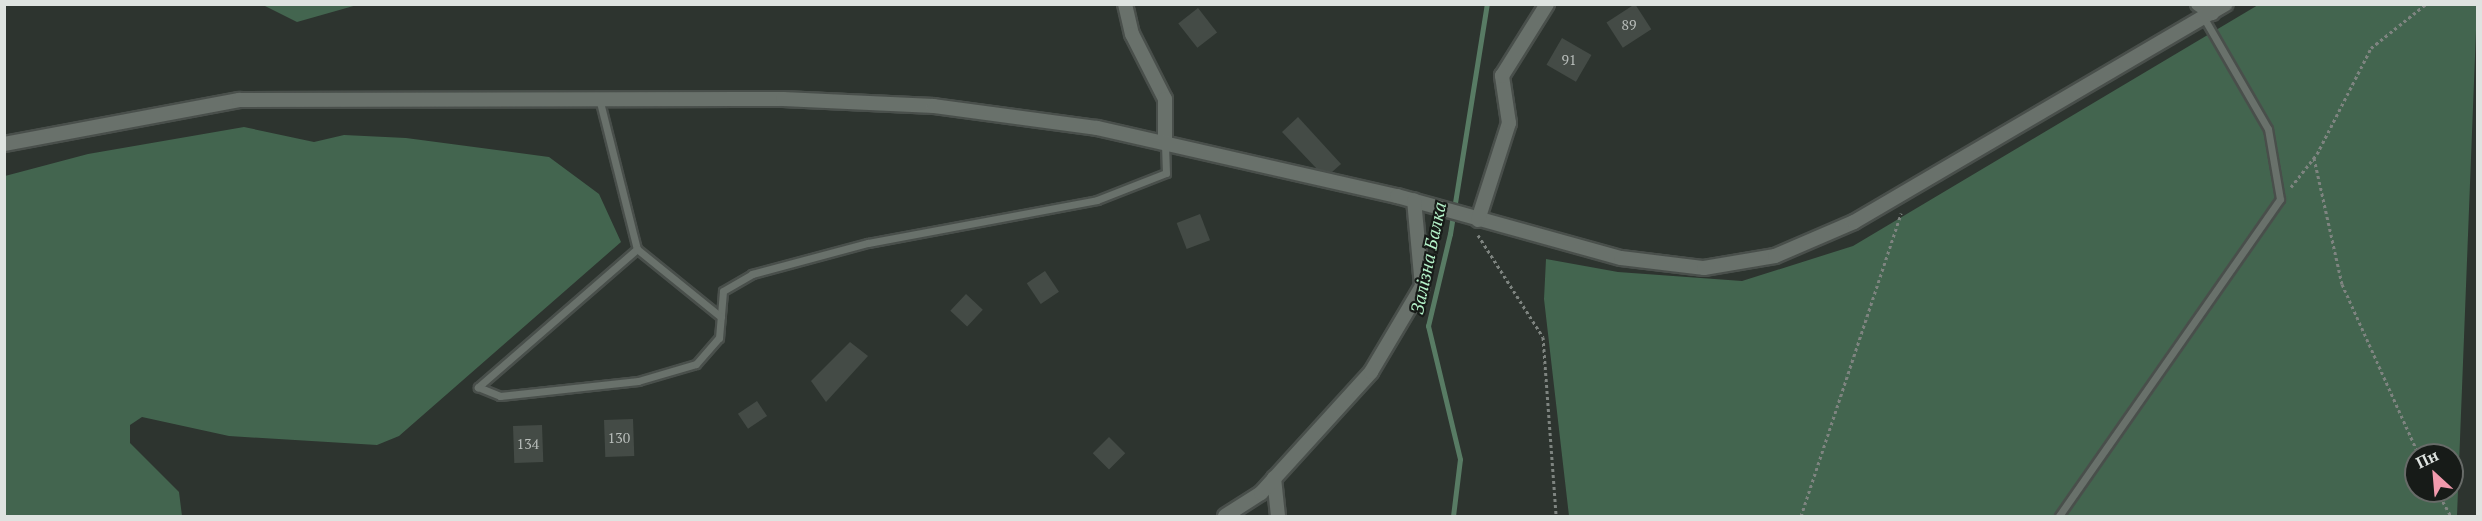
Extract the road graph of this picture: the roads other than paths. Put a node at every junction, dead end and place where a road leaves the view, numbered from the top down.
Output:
1 (1125, 4) edge
2 (1547, 4) edge
3 (2198, 4) edge
4 (2226, 4) edge
5 (2208, 16) junction
6 (599, 98) junction
7 (1166, 143) junction
8 (4, 144) edge
9 (1416, 201) junction
10 (1470, 218) junction
11 (637, 249) junction
12 (721, 317) junction
13 (1274, 478) junction
14 (1225, 516) edge
15 (1278, 516) edge
16 (2059, 516) edge

1 - 7 street
2 - 10 street
3 - 5 street
4 - 5 street
5 - 10 street
5 - 16 lane
6 - 7 street
6 - 8 street
6 - 11 lane
7 - 9 street
7 - 12 lane
9 - 10 street
9 - 13 street
11 - 12 lane
11 - 12 lane
13 - 14 street
13 - 15 street

